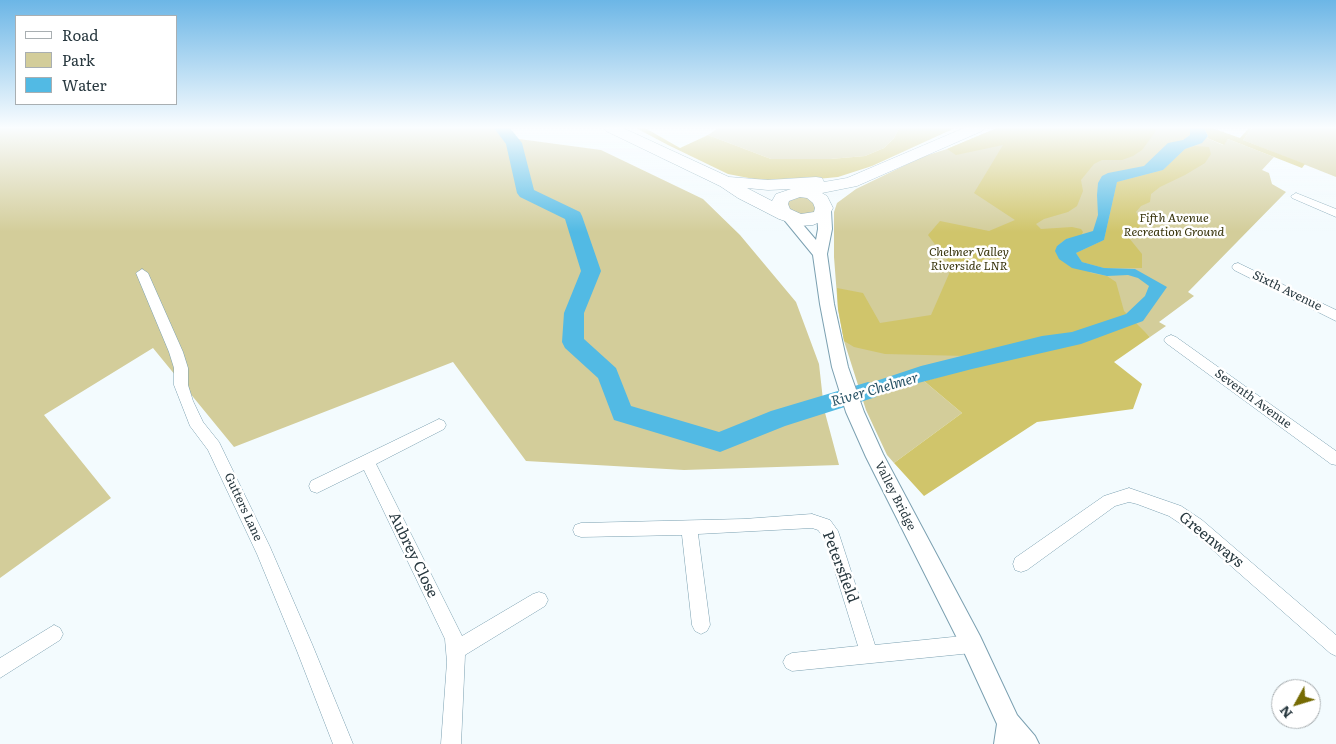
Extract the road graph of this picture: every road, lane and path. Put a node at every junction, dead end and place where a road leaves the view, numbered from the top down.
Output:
1 (685, 163) edge
2 (896, 163) edge
3 (879, 170) junction
4 (726, 182) junction
5 (851, 182) junction
6 (795, 192) junction
7 (1296, 196) dead end
8 (824, 210) junction
9 (1336, 214) edge
10 (786, 216) junction
11 (820, 254) junction
12 (1238, 267) dead end
13 (142, 273) dead end
14 (1336, 316) edge
15 (1170, 340) dead end
16 (439, 425) dead end
17 (1336, 459) edge
18 (367, 462) junction
19 (317, 486) dead end
20 (689, 527) junction
21 (581, 530) dead end
22 (1021, 564) dead end
23 (538, 600) dead end
24 (701, 625) dead end
25 (54, 634) dead end
26 (972, 644) junction
27 (1336, 647) edge
28 (456, 650) junction
29 (869, 654) junction
30 (792, 662) dead end
31 (0, 669) edge
32 (1007, 734) edge
33 (343, 744) edge
34 (451, 744) edge
35 (1027, 744) edge

1 - 4 main road
2 - 3 main road
3 - 4 main road
3 - 5 main road
4 - 6 main road
4 - 10 main road
5 - 6 main road
5 - 8 main road
6 - 8 main road
6 - 10 main road
7 - 9 street
8 - 10 main road
8 - 11 street, Valley Bridge
10 - 11 street
11 - 26 street, Valley Bridge
12 - 14 street, Sixth Avenue
13 - 33 street, Gutters Lane
15 - 17 street, Seventh Avenue
16 - 18 street
18 - 19 street
18 - 28 street, Aubrey Close
20 - 21 street, Petersfield
20 - 24 street
20 - 29 street, Petersfield
22 - 27 street, Greenways
23 - 28 street
25 - 31 street
26 - 29 street
26 - 32 street, Valley Bridge
28 - 34 street, Aubrey Close
29 - 30 street
32 - 35 street, Valley Bridge

